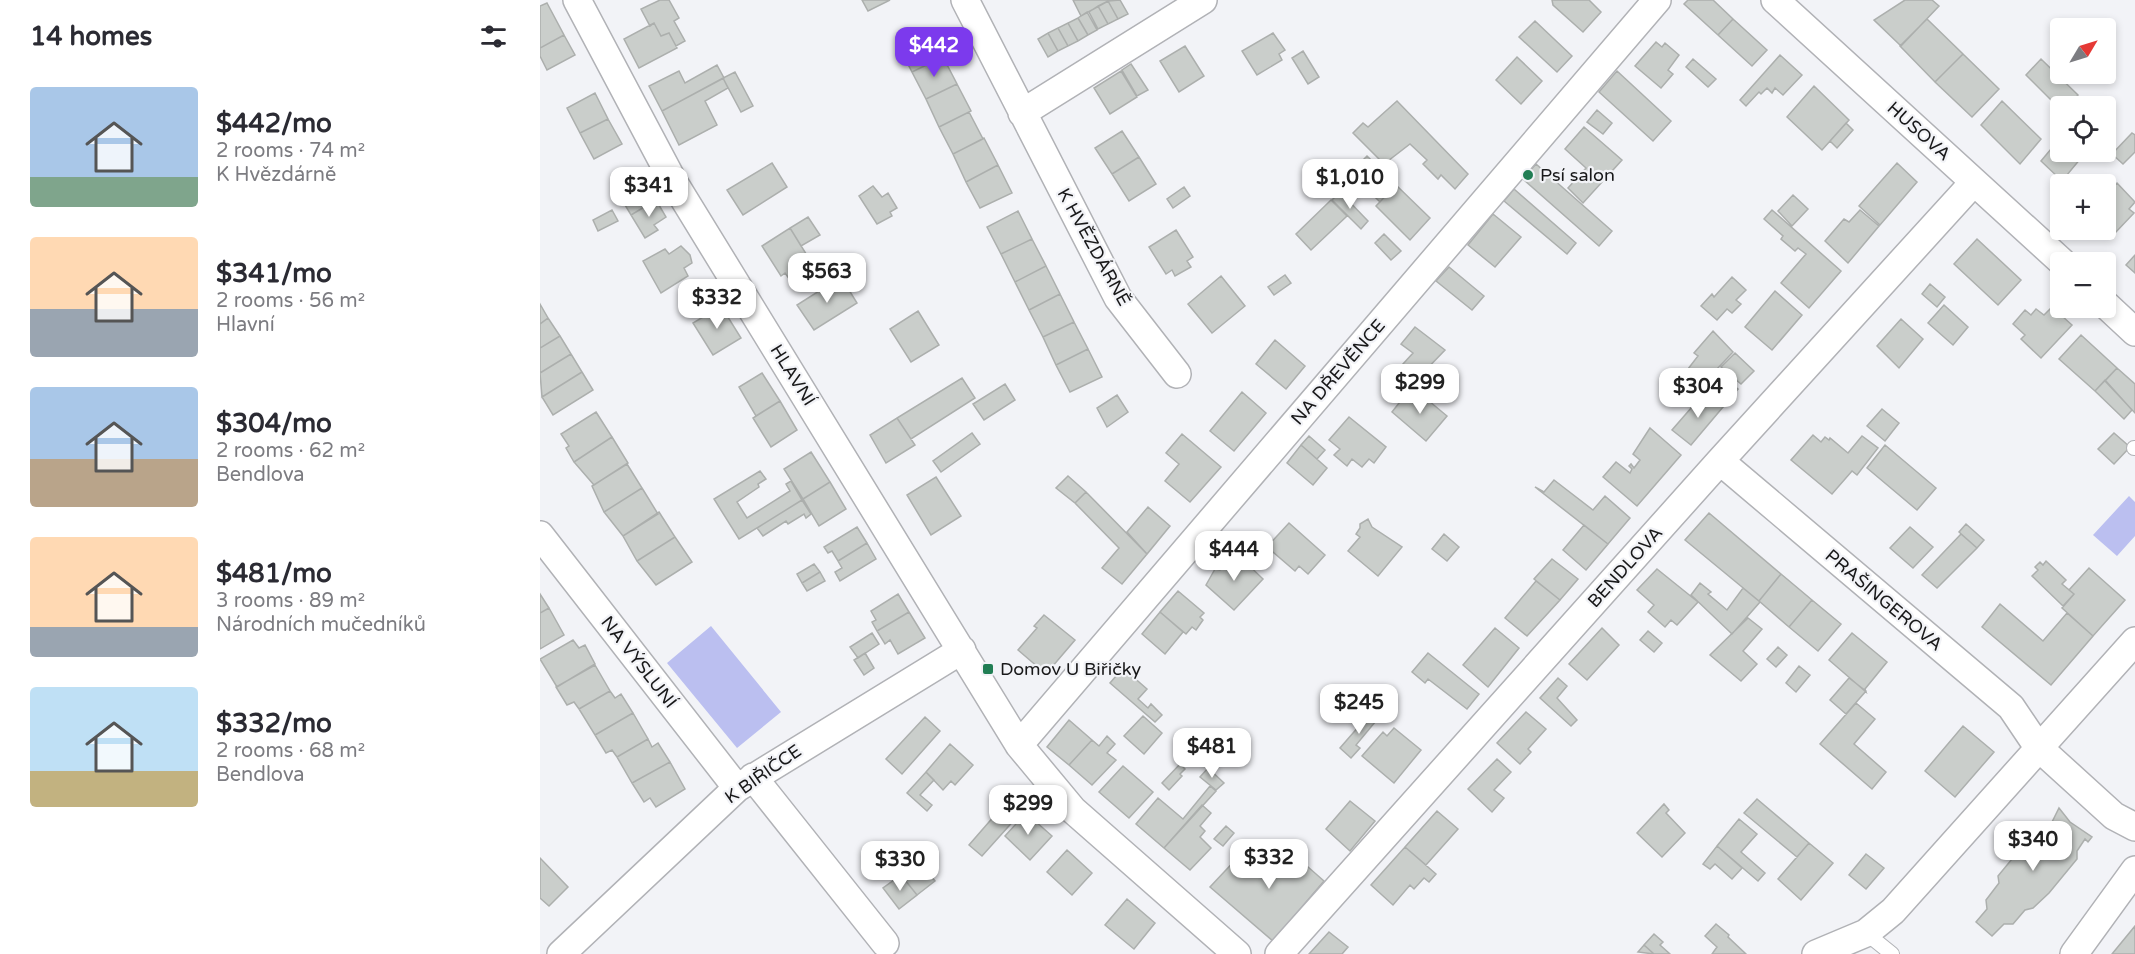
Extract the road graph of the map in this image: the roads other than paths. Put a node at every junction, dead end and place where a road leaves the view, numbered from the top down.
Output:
1 (577, 0) edge
2 (965, 0) edge
3 (1203, 0) edge
4 (1657, 0) edge
5 (1775, 0) edge
6 (1167, 10) edge
7 (1022, 113) junction
8 (1974, 182) junction
9 (2051, 252) edge
10 (2116, 314) edge
11 (2135, 332) edge
12 (1177, 374) dead end
13 (1720, 461) junction
14 (540, 535) edge
15 (2135, 641) edge
16 (962, 650) junction
17 (1019, 745) junction
18 (2038, 747) junction
19 (745, 783) junction
20 (2135, 827) edge
21 (2135, 870) edge
22 (1866, 933) junction
23 (889, 948) edge
24 (561, 954) edge
25 (1237, 954) edge
26 (1279, 954) edge
27 (1816, 954) edge
28 (1892, 954) edge
29 (2074, 954) edge

1 - 16 street, HLAVNÍ
2 - 7 street, K HVĚZDÁRNĚ
3 - 6 street
4 - 17 street, NA DŘEVĚNCE
5 - 8 street, HUSOVA
6 - 7 street
7 - 12 street, K HVĚZDÁRNĚ
8 - 9 street, HUSOVA
8 - 13 street, BENDLOVA
10 - 11 street
13 - 18 street, PRAŠINGEROVA
13 - 26 street, BENDLOVA
14 - 19 street, NA VÝSLUNÍ
15 - 18 street
16 - 17 street, HLAVNÍ
16 - 19 street, K BIŘIČCE
17 - 25 street, HLAVNÍ
18 - 20 street, PRAŠINGEROVA
18 - 22 street
19 - 23 street, NA VÝSLUNÍ
19 - 24 street, K BIŘIČCE
21 - 29 street
22 - 27 street
22 - 28 lane

